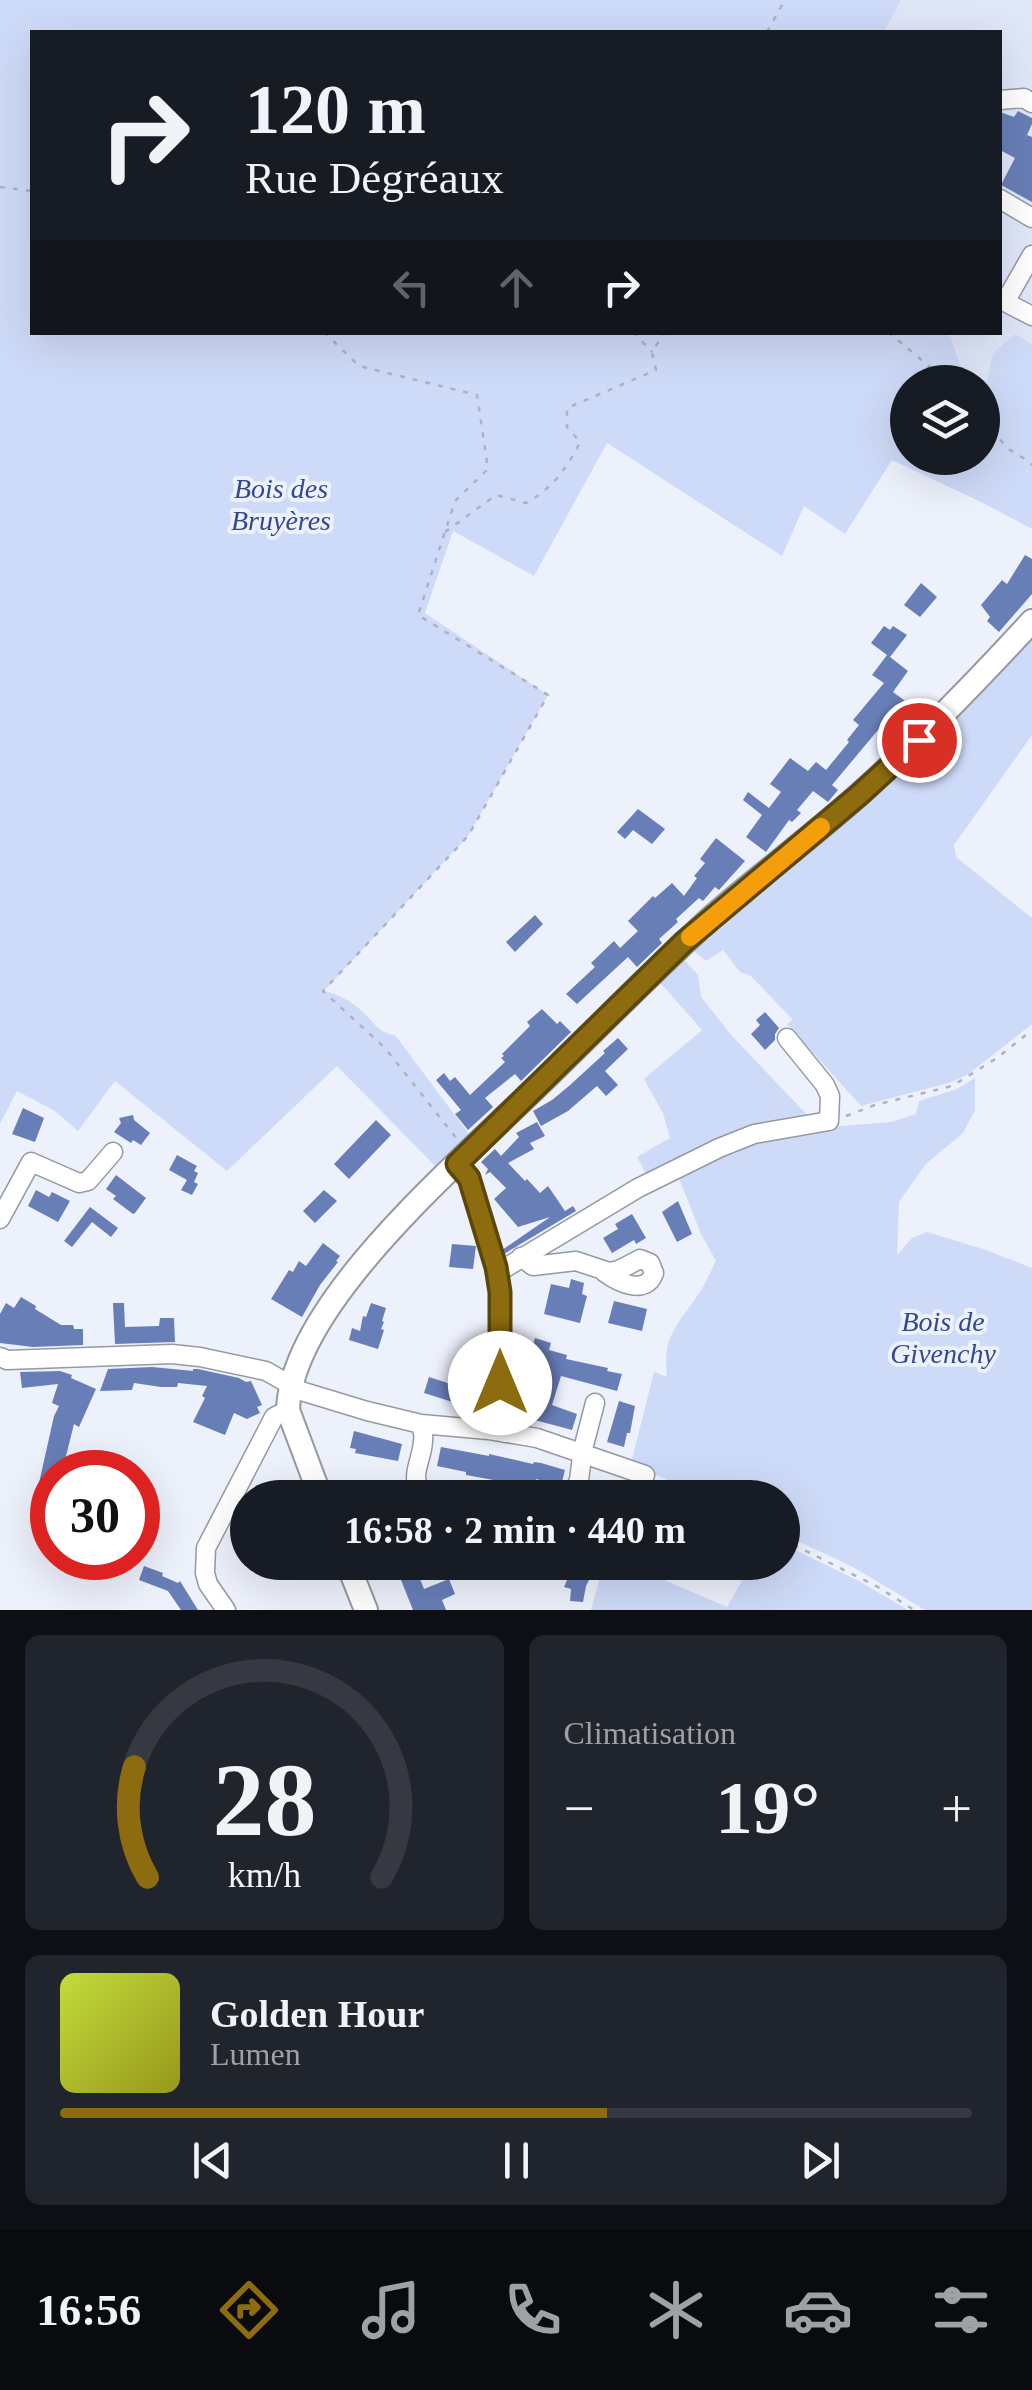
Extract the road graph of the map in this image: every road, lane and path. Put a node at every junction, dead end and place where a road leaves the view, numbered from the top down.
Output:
1 (785, 0) edge
2 (768, 30) edge
3 (1002, 100) edge
4 (1032, 102) edge
5 (0, 187) edge
6 (30, 191) edge
7 (1002, 200) edge
8 (1032, 218) edge
9 (1032, 255) edge
10 (1032, 316) edge
11 (327, 335) edge
12 (636, 335) edge
13 (663, 335) edge
14 (892, 335) edge
15 (652, 352) junction
16 (928, 365) edge
17 (1000, 439) edge
18 (1032, 465) edge
19 (445, 532) junction
20 (1032, 621) edge
21 (1032, 1030) edge
22 (787, 1038) dead end
23 (829, 1121) junction
24 (113, 1152) dead end
25 (462, 1158) junction
26 (0, 1218) edge
27 (522, 1257) junction
28 (496, 1267) junction
29 (604, 1272) dead end
30 (2, 1360) edge
31 (290, 1384) junction
32 (595, 1403) dead end
33 (288, 1410) junction
34 (421, 1424) junction
35 (505, 1432) junction
36 (582, 1454) junction
37 (645, 1475) joint
38 (314, 1480) edge
39 (416, 1480) edge
40 (579, 1480) edge
41 (655, 1480) edge
42 (800, 1547) edge
43 (355, 1580) edge
44 (226, 1610) edge
45 (366, 1610) edge
46 (914, 1610) edge

1 - 2 path
3 - 4 street
5 - 6 path
7 - 8 street
9 - 10 street
11 - 19 path
12 - 15 path
13 - 15 path
14 - 16 path
15 - 19 path
17 - 18 path
19 - 25 path
20 - 25 main road
21 - 23 path
22 - 23 street
23 - 27 street
24 - 26 street
25 - 28 street
25 - 31 main road
27 - 28 street
27 - 29 street
28 - 35 street
30 - 31 street
31 - 33 main road
31 - 34 street
32 - 36 street
33 - 38 main road
33 - 44 street
34 - 35 street
34 - 39 street
35 - 36 street
36 - 37 street
36 - 40 street
37 - 41 path
42 - 46 path
43 - 45 main road

